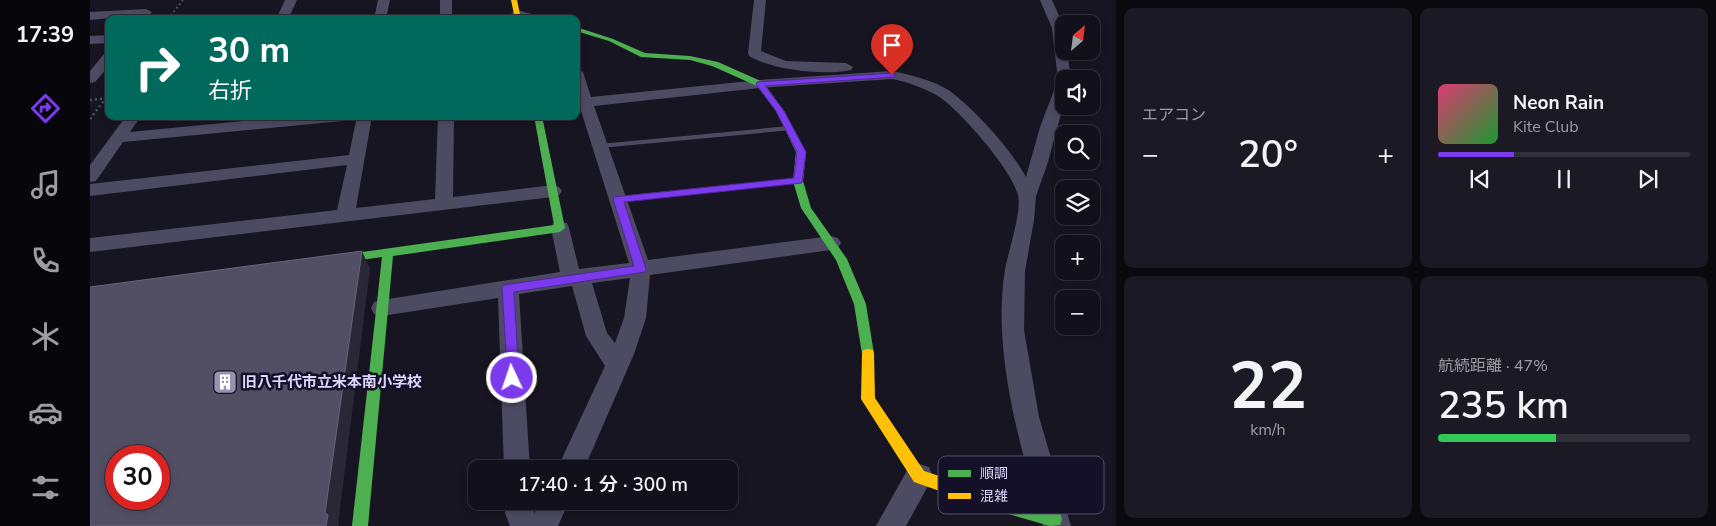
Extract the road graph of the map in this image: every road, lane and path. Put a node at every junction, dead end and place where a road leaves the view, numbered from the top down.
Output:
1 (156, 0) edge
2 (183, 0) edge
3 (384, 0) edge
4 (446, 0) edge
5 (514, 0) edge
6 (760, 0) edge
7 (1046, 0) edge
8 (294, 1) edge
9 (143, 15) edge
10 (171, 15) edge
11 (285, 15) edge
12 (378, 15) edge
13 (446, 15) edge
14 (518, 15) edge
15 (90, 16) edge
16 (105, 16) edge
17 (580, 30) edge
18 (105, 39) edge
19 (90, 40) edge
20 (105, 60) edge
21 (95, 68) edge
22 (1063, 70) edge
23 (892, 75) junction
24 (90, 79) edge
25 (580, 84) edge
26 (760, 84) junction
27 (105, 98) edge
28 (90, 100) edge
29 (105, 100) edge
30 (586, 102) junction
31 (1055, 106) edge
32 (90, 119) edge
33 (131, 120) edge
34 (302, 120) edge
35 (363, 120) edge
36 (446, 120) edge
37 (539, 120) edge
38 (789, 128) junction
39 (118, 138) junction
40 (600, 146) junction
41 (357, 159) junction
42 (90, 177) edge
43 (798, 181) junction
44 (90, 190) edge
45 (553, 191) junction
46 (1027, 196) junction
47 (618, 199) junction
48 (444, 204) junction
49 (345, 216) junction
50 (560, 228) junction
51 (830, 243) junction
52 (90, 245) edge
53 (388, 253) junction
54 (312, 263) edge
55 (640, 269) junction
56 (576, 278) junction
57 (508, 288) junction
58 (382, 308) junction
59 (618, 365) junction
60 (1037, 456) edge
61 (517, 460) edge
62 (574, 460) edge
63 (919, 477) junction
64 (938, 483) edge
65 (519, 510) edge
66 (551, 510) edge
67 (1029, 514) edge
68 (1056, 523) edge
69 (360, 526) edge
70 (525, 526) edge
71 (544, 526) edge
72 (890, 526) edge

1 - 9 street
2 - 10 path
3 - 12 street
4 - 13 street
5 - 14 street
6 - 23 street
7 - 22 street
8 - 11 street
15 - 16 street
17 - 26 street
18 - 19 street
20 - 21 street
21 - 24 street
23 - 26 street
23 - 46 street
25 - 30 street
26 - 30 street
26 - 38 street
27 - 28 path
29 - 32 path
30 - 40 street
31 - 46 street
33 - 39 street
34 - 39 street
35 - 41 street
36 - 48 street
37 - 45 street
38 - 40 lane
38 - 43 street
39 - 42 street
40 - 47 street
41 - 44 street
41 - 49 street
43 - 47 lane
43 - 51 street
45 - 48 street
45 - 50 street
46 - 60 street
47 - 55 street
48 - 49 street
49 - 52 street
50 - 53 street
50 - 56 street
51 - 55 street
51 - 63 street
53 - 54 street
53 - 58 street
55 - 56 street
55 - 59 street
56 - 57 street
56 - 59 street
57 - 58 street
57 - 61 street
58 - 69 street
59 - 62 street
63 - 64 street
63 - 72 street
65 - 70 street
66 - 71 street
67 - 68 street

